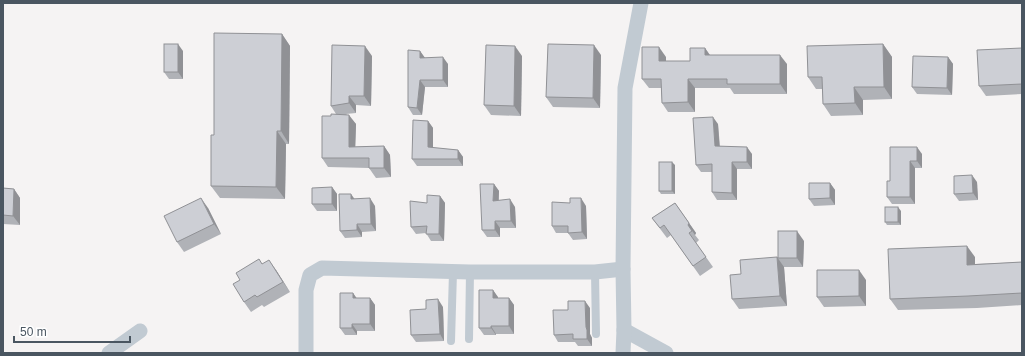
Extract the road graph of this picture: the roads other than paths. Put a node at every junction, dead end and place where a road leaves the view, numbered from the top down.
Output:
1 (641, 3) edge
2 (623, 269) junction
3 (454, 272) junction
4 (470, 272) junction
5 (595, 272) junction
6 (624, 330) junction
7 (140, 331) dead end
8 (596, 334) dead end
9 (469, 339) dead end
10 (451, 341) dead end
11 (109, 353) edge
12 (306, 353) edge
13 (623, 353) edge
14 (666, 353) edge

1 - 2 street
2 - 5 street
2 - 6 street
3 - 4 street
3 - 10 lane
3 - 12 street
4 - 5 street
4 - 9 lane
5 - 8 lane
6 - 13 street
6 - 14 street
7 - 11 street

